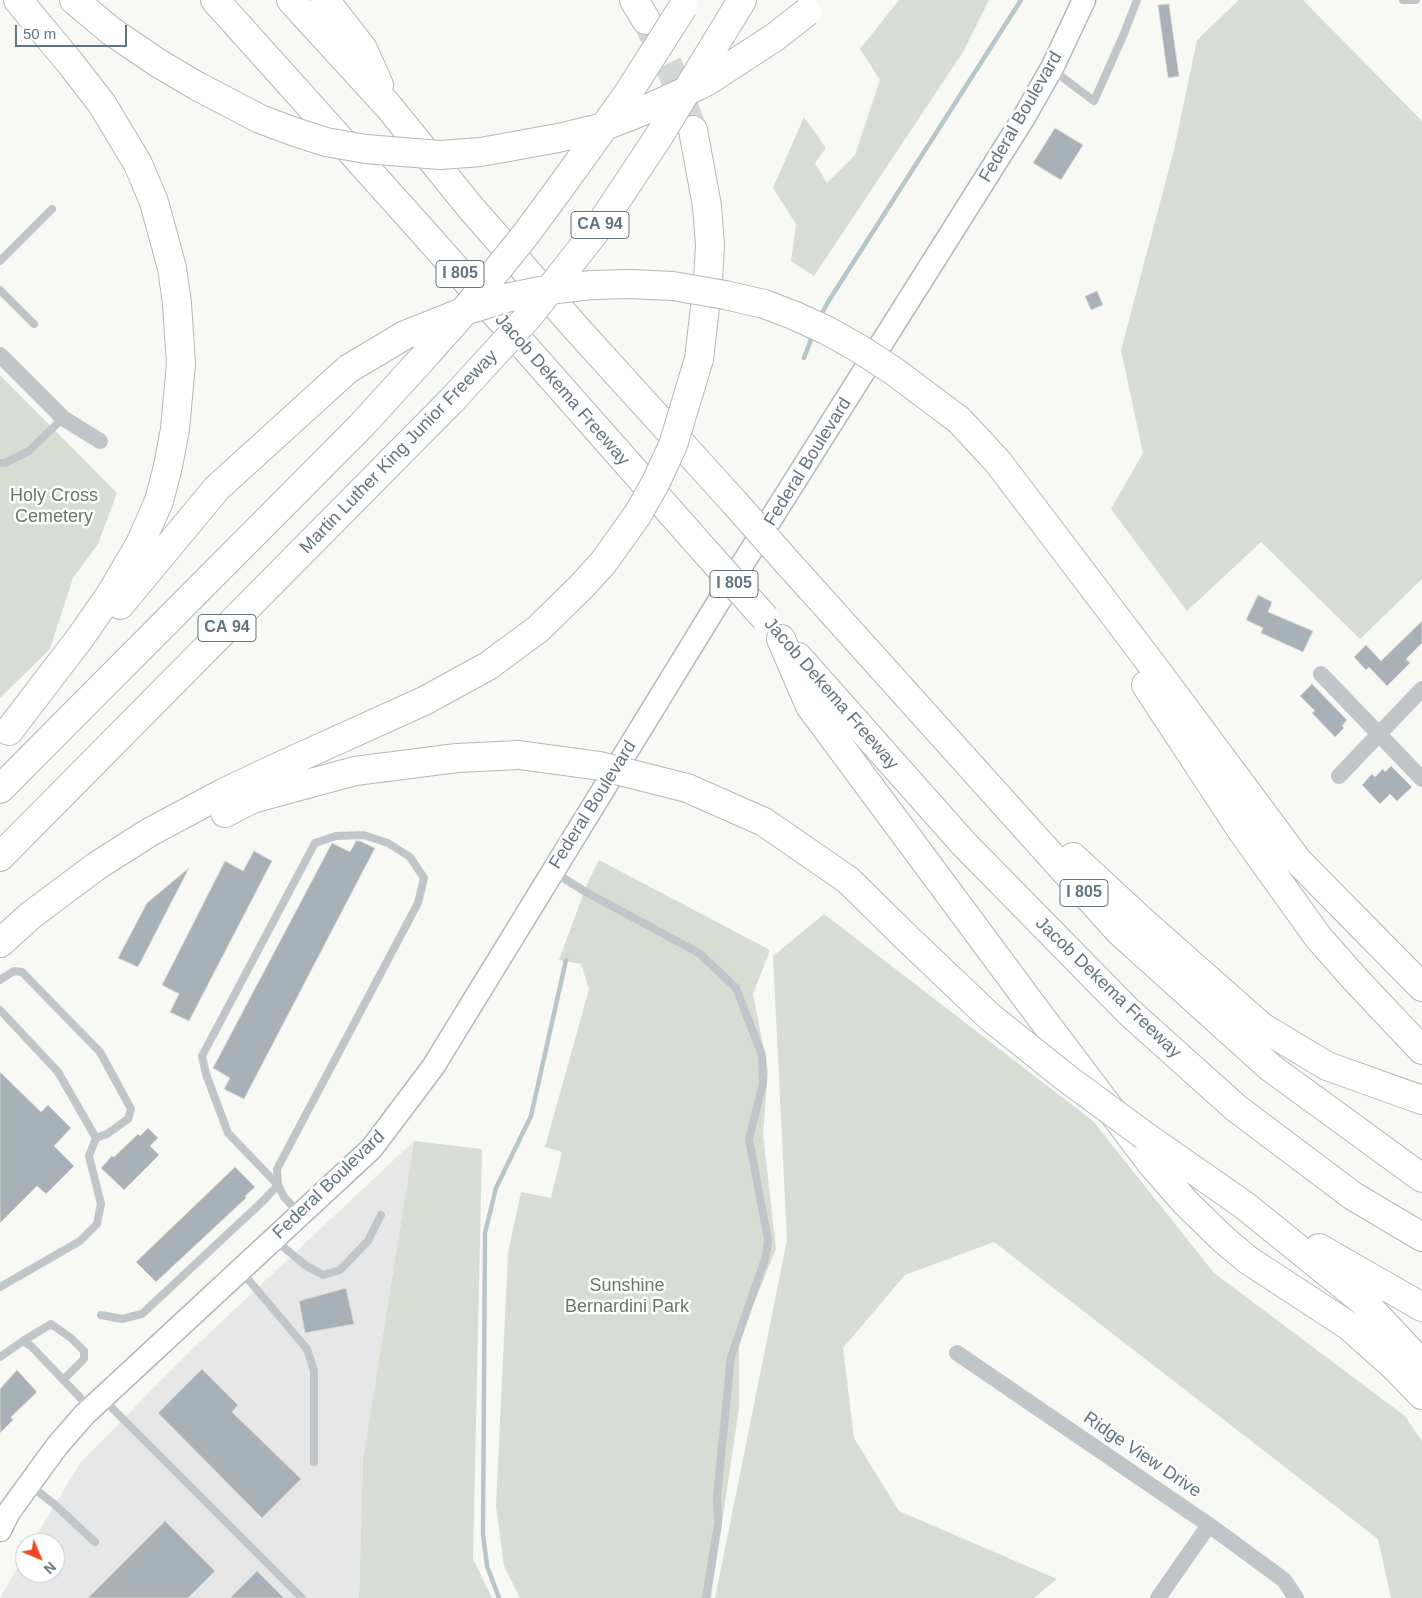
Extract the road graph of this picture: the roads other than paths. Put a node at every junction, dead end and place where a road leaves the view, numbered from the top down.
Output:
1 (18, 0) edge
2 (74, 0) edge
3 (215, 0) edge
4 (291, 0) edge
5 (325, 0) edge
6 (742, 0) edge
7 (1084, 0) edge
8 (1137, 0) edge
9 (1403, 0) edge
10 (1416, 0) edge
11 (685, 3) edge
12 (813, 6) edge
13 (1051, 69) junction
14 (389, 107) junction
15 (693, 130) tunnel mouth
16 (52, 209) dead end
17 (0, 261) edge
18 (0, 290) edge
19 (34, 324) dead end
20 (0, 355) edge
21 (63, 418) junction
22 (100, 441) dead end
23 (0, 462) edge
24 (1027, 501) junction
25 (773, 629) junction
26 (1321, 674) dead end
27 (1422, 689) edge
28 (931, 722) junction
29 (1379, 733) junction
30 (4, 736) edge
31 (1339, 776) dead end
32 (1422, 779) edge
33 (0, 789) edge
34 (0, 857) edge
35 (552, 871) junction
36 (31, 915) junction
37 (0, 943) edge
38 (0, 980) edge
39 (1422, 987) edge
40 (0, 1010) edge
41 (1417, 1046) edge
42 (1422, 1100) edge
43 (96, 1138) junction
44 (1422, 1178) edge
45 (278, 1185) junction
46 (1244, 1204) junction
47 (300, 1214) junction
48 (381, 1215) dead end
49 (1422, 1237) edge
50 (274, 1239) junction
51 (240, 1270) junction
52 (0, 1287) edge
53 (1422, 1308) edge
54 (101, 1315) dead end
55 (23, 1341) junction
56 (957, 1353) dead end
57 (0, 1357) edge
58 (1422, 1364) edge
59 (63, 1380) junction
60 (1422, 1395) edge
61 (96, 1403) junction
62 (314, 1462) dead end
63 (29, 1485) junction
64 (1208, 1525) junction
65 (0, 1530) edge
66 (95, 1542) dead end
67 (302, 1598) edge
68 (706, 1598) edge
69 (1158, 1598) edge
70 (1296, 1598) edge

1 - 30 highway
2 - 12 highway, bridge
3 - 25 highway, Jacob Dekema Freeway / I 805, bridge
4 - 14 highway, I 805
5 - 14 highway
6 - 34 highway, Martin Luther King Junior Freeway / CA 94, bridge
7 - 13 main road, Federal Boulevard
8 - 13 lane
9 - 10 lane
11 - 33 highway, CA 94, bridge
13 - 35 main road, Federal Boulevard
14 - 28 highway, I 805, bridge
15 - 36 highway, bridge
16 - 17 lane
18 - 19 lane
20 - 21 street
21 - 22 street
21 - 23 lane
24 - 30 highway, bridge
24 - 39 highway
24 - 41 highway
25 - 49 highway, Jacob Dekema Freeway / I 805
25 - 60 highway
26 - 29 street
27 - 29 street
28 - 42 highway
28 - 44 highway, I 805
29 - 31 street
29 - 32 street
35 - 47 main road, Federal Boulevard
35 - 68 lane
36 - 37 highway
36 - 46 highway, bridge
38 - 43 lane
40 - 43 lane
43 - 52 lane
45 - 45 lane
45 - 47 lane
45 - 54 lane
46 - 53 highway
46 - 58 highway
47 - 50 main road, Federal Boulevard
48 - 50 lane
50 - 51 main road, Federal Boulevard
51 - 61 main road, Federal Boulevard
51 - 62 lane
55 - 57 lane
55 - 59 lane
55 - 59 lane
56 - 64 street, Ridge View Drive
59 - 61 lane
61 - 63 main road, Federal Boulevard
61 - 67 lane
63 - 65 main road, Federal Boulevard
63 - 66 lane
64 - 69 street
64 - 70 street, Ridge View Drive

